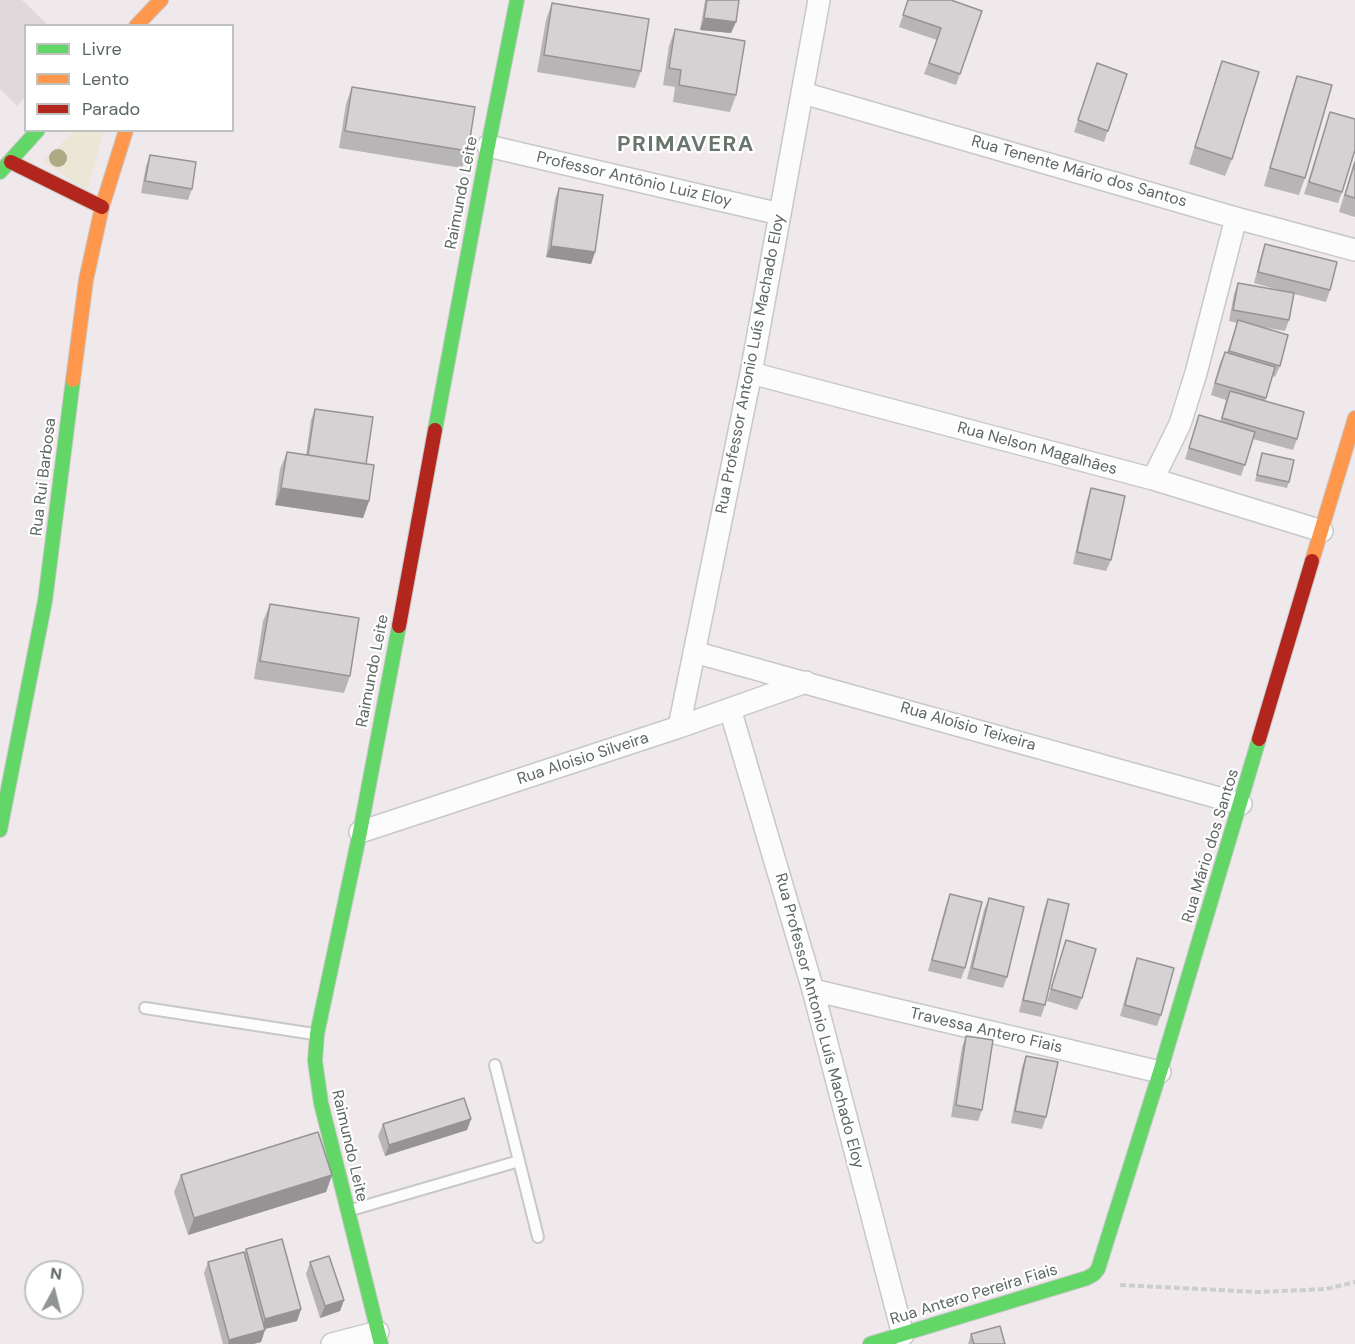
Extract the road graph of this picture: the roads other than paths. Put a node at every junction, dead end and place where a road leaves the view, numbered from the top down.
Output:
1 (163, 0) edge
2 (517, 0) edge
3 (819, 0) edge
4 (138, 24) edge
5 (157, 24) edge
6 (803, 93) junction
7 (36, 132) edge
8 (125, 132) edge
9 (488, 146) junction
10 (11, 162) junction
11 (0, 172) edge
12 (102, 207) junction
13 (780, 214) junction
14 (1236, 218) junction
15 (1355, 250) edge
16 (751, 374) junction
17 (1355, 418) edge
18 (1153, 479) junction
19 (1322, 531) junction
20 (694, 652) junction
21 (806, 682) junction
22 (730, 709) junction
23 (679, 727) junction
24 (1241, 804) junction
25 (0, 830) edge
26 (360, 832) junction
27 (813, 990) junction
28 (145, 1008) dead end
29 (317, 1034) junction
30 (495, 1065) dead end
31 (1160, 1072) junction
32 (519, 1161) junction
33 (348, 1211) junction
34 (538, 1237) dead end
35 (1088, 1278) joint
36 (903, 1335) junction
37 (380, 1338) edge
38 (332, 1344) edge
39 (870, 1344) edge

1 - 4 street
1 - 5 street
2 - 9 street, Raimundo Leite
3 - 6 street, Rua Professor Antonio Luís Machado Eloy
6 - 13 street, Rua Professor Antonio Luís Machado Eloy
6 - 14 street, Rua Tenente Mário dos Santos
7 - 10 street
8 - 12 street, Rua Rui Barbosa
9 - 13 street, Professor Antônio Luiz Eloy
9 - 26 street, Raimundo Leite
10 - 11 street
10 - 12 street
12 - 25 street, Rua Rui Barbosa
13 - 16 street, Rua Professor Antonio Luís Machado Eloy
14 - 15 street, Rua Tenente Mário dos Santos
14 - 18 street
16 - 18 street, Rua Nelson Magalhães
16 - 20 street, Rua Professor Antonio Luís Machado Eloy
17 - 19 street, Rua Mário dos Santos
18 - 19 street, Rua Nelson Magalhães
19 - 24 street, Rua Mário dos Santos
20 - 21 street, Rua Aloísio Teixeira
20 - 23 street, Rua Professor Antonio Luís Machado Eloy
21 - 22 street, Rua Aloisio Silveira
21 - 24 street, Rua Aloísio Teixeira
22 - 23 street, Rua Aloisio Silveira
22 - 27 street, Rua Professor Antonio Luís Machado Eloy
23 - 26 street, Rua Aloisio Silveira
24 - 31 street, Rua Mário dos Santos
26 - 29 street, Raimundo Leite
27 - 31 street, Travessa Antero Fiais
27 - 36 street, Rua Professor Antonio Luís Machado Eloy
28 - 29 lane
29 - 33 street, Raimundo Leite
30 - 32 lane
31 - 35 street, Rua Mário dos Santos
32 - 33 lane
32 - 34 lane
33 - 37 street, Raimundo Leite
35 - 36 street, Rua Antero Pereira Fiais
36 - 39 street, Rua Antero Pereira Fiais
37 - 38 street

